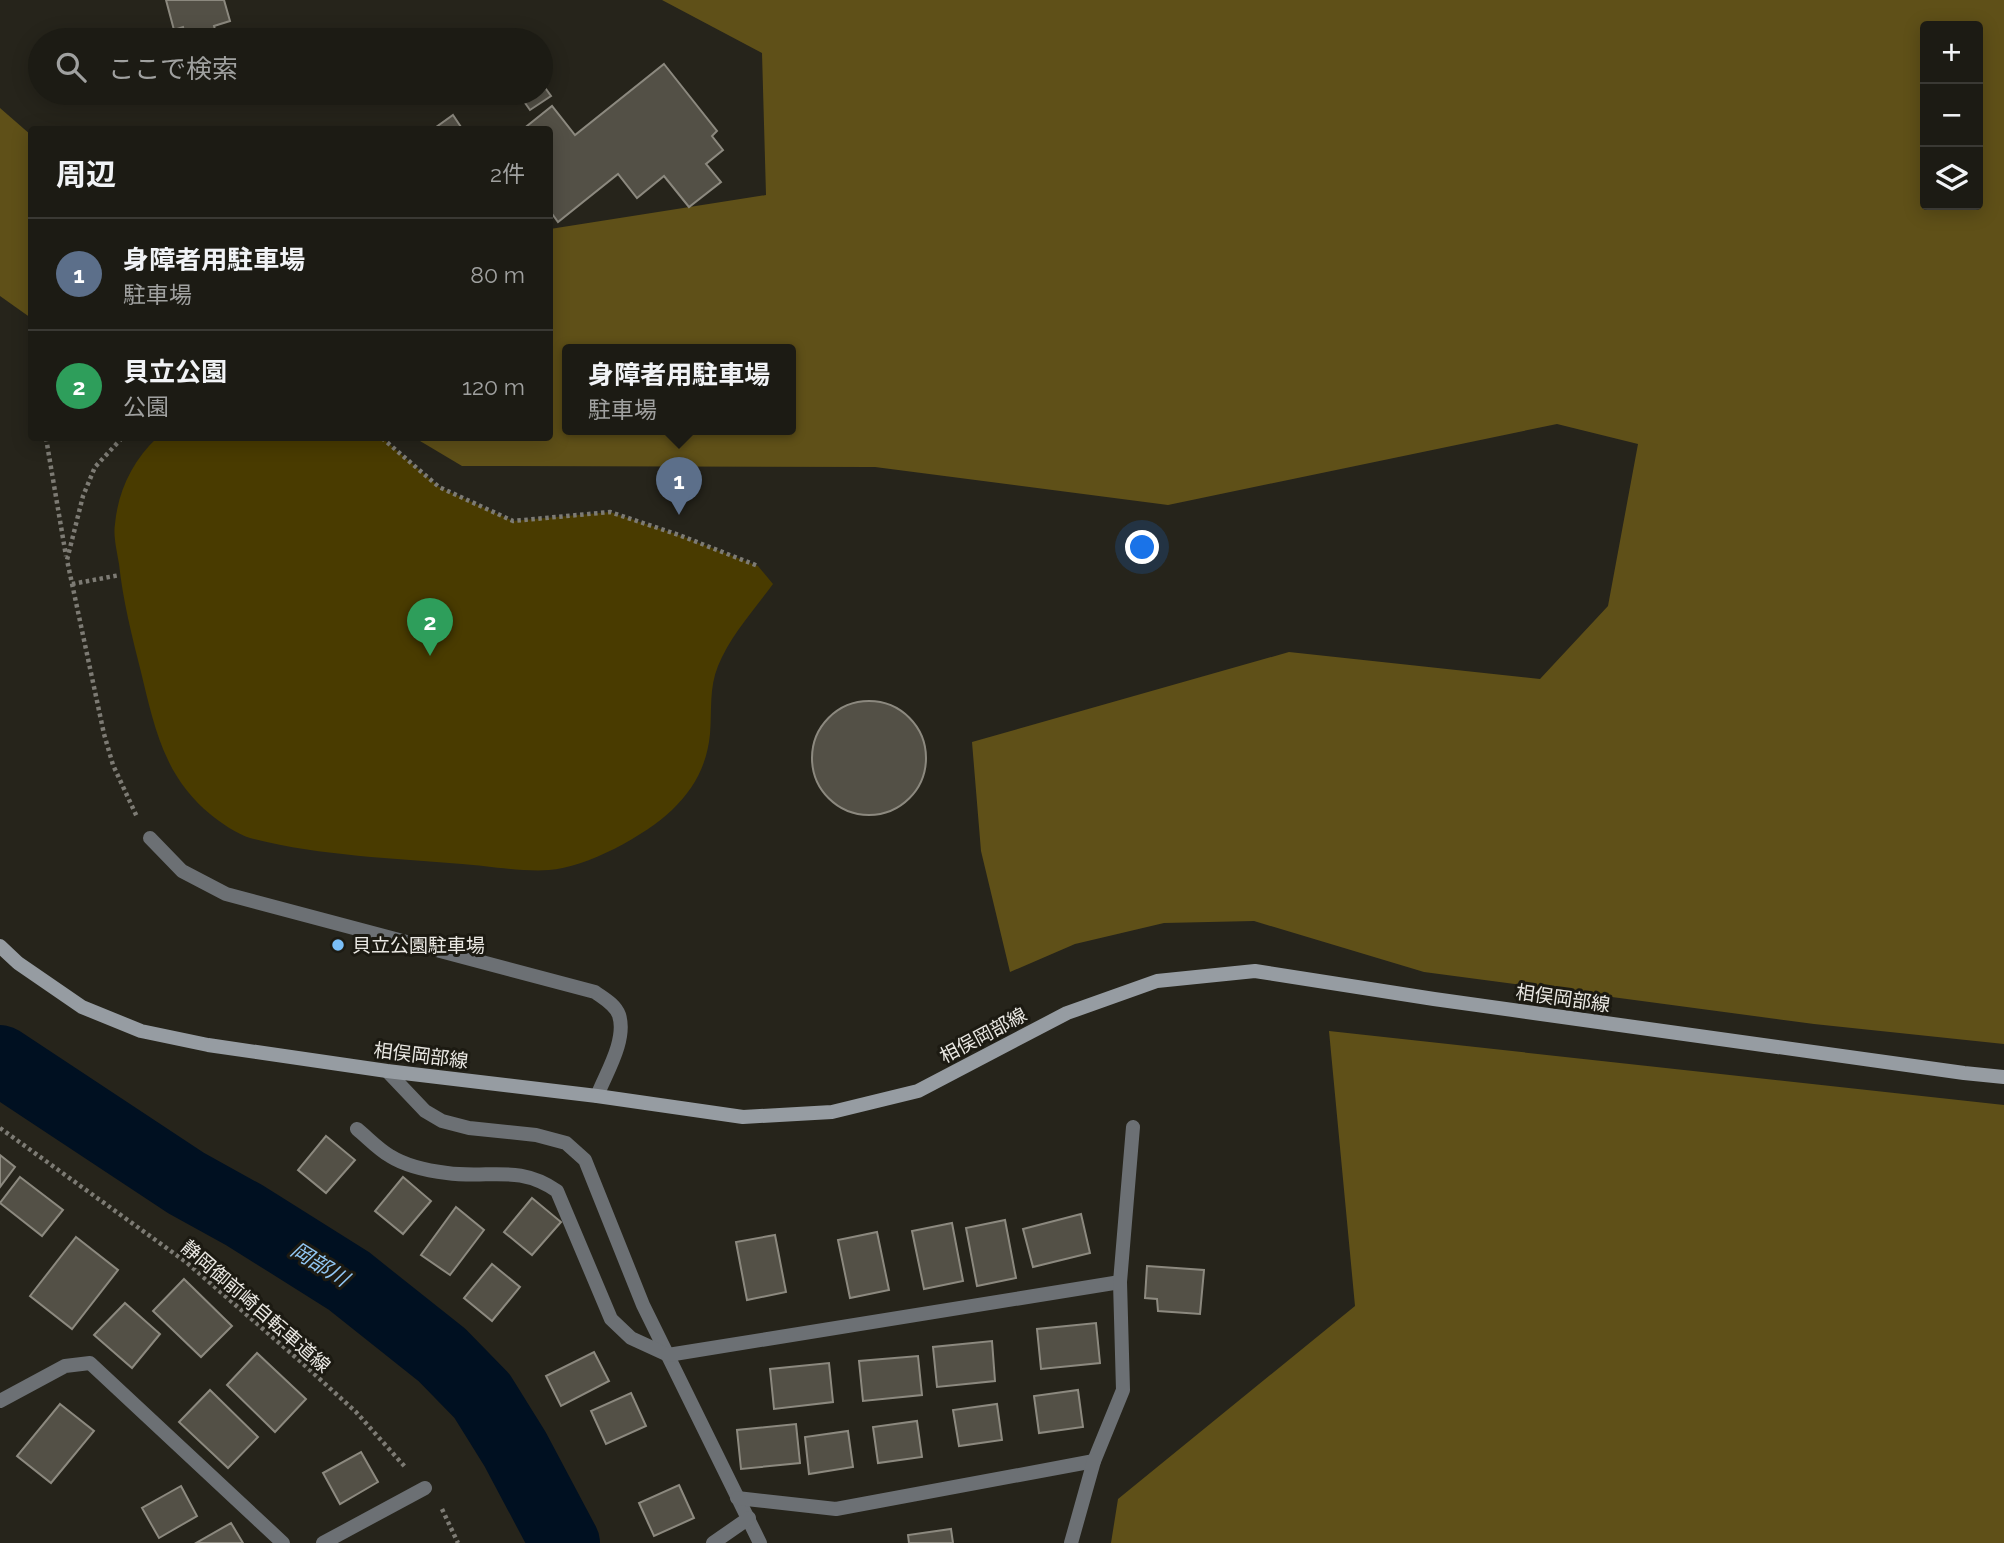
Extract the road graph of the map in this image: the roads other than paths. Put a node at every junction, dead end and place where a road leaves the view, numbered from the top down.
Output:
1 (150, 838) road end
2 (0, 946) edge
3 (387, 1071) junction
4 (2004, 1077) edge
5 (597, 1096) junction
6 (1133, 1127) dead end
7 (357, 1129) dead end
8 (1120, 1282) junction
9 (668, 1355) junction
10 (0, 1401) edge
11 (1094, 1461) junction
12 (425, 1488) road end
13 (737, 1498) junction
14 (749, 1518) junction
15 (283, 1543) edge
16 (323, 1543) edge
17 (713, 1543) edge
18 (760, 1543) edge
19 (1071, 1543) edge

1 - 5 street
2 - 3 main road, 相俣岡部線
3 - 5 main road, 相俣岡部線
3 - 9 street
4 - 5 main road, 相俣岡部線
6 - 8 street
7 - 9 street
8 - 9 street
8 - 11 street
9 - 13 street
10 - 15 street
11 - 13 street
11 - 19 street
12 - 16 street
13 - 14 street
14 - 17 street
14 - 18 street

